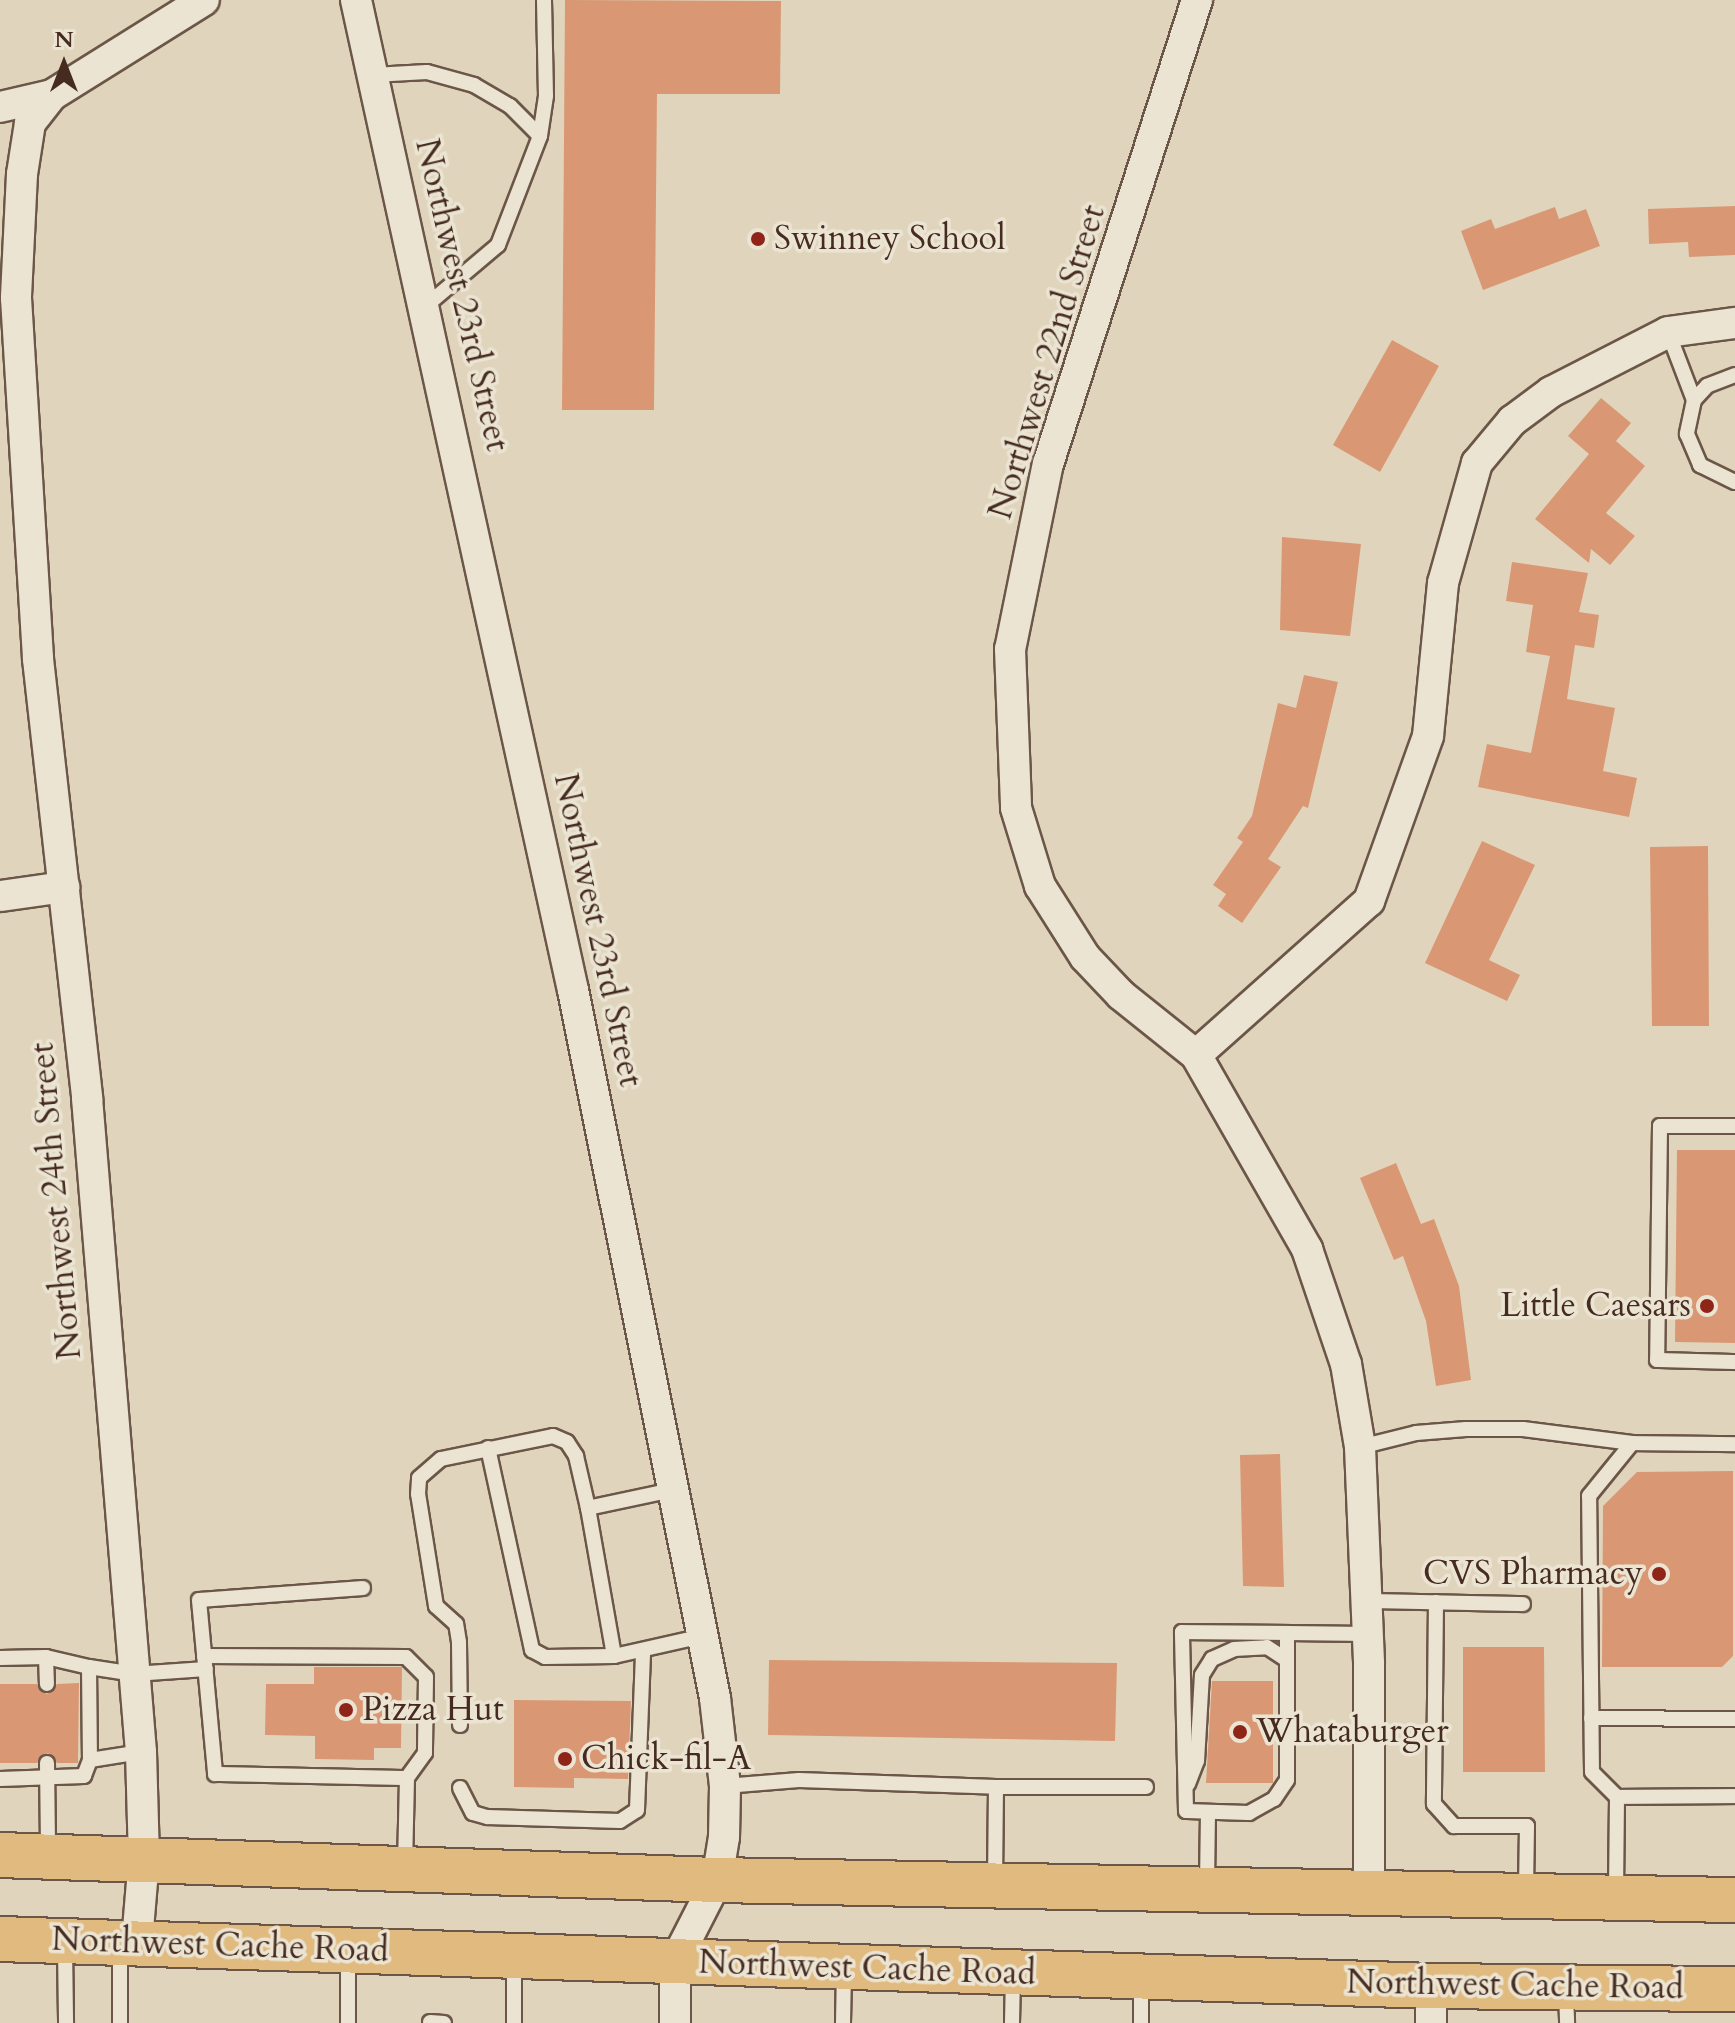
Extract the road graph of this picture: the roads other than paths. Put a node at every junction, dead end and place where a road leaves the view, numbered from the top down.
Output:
1 (204, 0) edge
2 (356, 0) edge
3 (544, 0) edge
4 (1197, 0) edge
5 (373, 75) junction
6 (52, 95) junction
7 (0, 107) edge
8 (540, 136) junction
9 (427, 305) junction
10 (1735, 323) edge
11 (1668, 332) junction
12 (1735, 375) edge
13 (1694, 400) junction
14 (11, 453) edge
15 (1735, 482) edge
16 (64, 887) junction
17 (0, 896) edge
18 (1196, 1055) junction
19 (1735, 1126) edge
20 (1735, 1362) edge
21 (1632, 1443) junction
22 (1735, 1444) edge
23 (1360, 1447) junction
24 (488, 1448) junction
25 (673, 1490) junction
26 (588, 1508) junction
27 (363, 1588) dead end
28 (1366, 1601) junction
29 (1436, 1602) junction
30 (1523, 1604) dead end
31 (1287, 1633) junction
32 (1368, 1634) junction
33 (703, 1636) junction
34 (643, 1653) junction
35 (614, 1656) junction
36 (46, 1657) junction
37 (0, 1658) edge
38 (1287, 1660) junction
39 (205, 1662) junction
40 (89, 1667) junction
41 (134, 1674) junction
42 (47, 1684) dead end
43 (1591, 1718) junction
44 (1735, 1719) edge
45 (460, 1725) dead end
46 (141, 1752) junction
47 (90, 1760) junction
48 (47, 1763) dead end
49 (407, 1778) junction
50 (0, 1779) edge
51 (47, 1779) junction
52 (725, 1786) junction
53 (996, 1787) junction
54 (1146, 1787) dead end
55 (460, 1788) dead end
56 (1186, 1791) junction
57 (1735, 1796) edge
58 (1617, 1797) junction
59 (1208, 1813) junction
60 (0, 1855) edge
61 (48, 1856) junction
62 (144, 1858) junction
63 (405, 1868) junction
64 (717, 1880) junction
65 (995, 1887) junction
66 (1206, 1892) junction
67 (1369, 1896) junction
68 (1526, 1897) junction
69 (1616, 1897) junction
70 (1735, 1900) edge
71 (0, 1939) edge
72 (65, 1940) junction
73 (128, 1941) junction
74 (348, 1949) junction
75 (514, 1955) junction
76 (675, 1962) junction
77 (844, 1966) junction
78 (1013, 1973) junction
79 (1141, 1976) junction
80 (1735, 1989) edge
81 (1431, 2004) edge
82 (1566, 2005) edge
83 (430, 2022) edge
84 (66, 2023) edge
85 (120, 2023) edge
86 (348, 2023) edge
87 (444, 2023) edge
88 (514, 2023) edge
89 (675, 2023) edge
90 (843, 2023) edge
91 (1012, 2023) edge
92 (1141, 2023) edge

1 - 6 street, Northwest 24th Street
2 - 5 street, Northwest 23rd Street
3 - 8 lane
4 - 18 street, Northwest 22nd Street
5 - 8 lane
5 - 9 street, Northwest 23rd Street
6 - 7 street, Northwest 24th Street
6 - 14 street, Northwest 24th Street
8 - 9 lane
9 - 25 street, Northwest 23rd Street
10 - 11 street
11 - 13 lane
11 - 18 street
12 - 13 lane
13 - 15 lane
14 - 16 street, Northwest 24th Street
16 - 17 street
16 - 41 street, Northwest 24th Street
18 - 23 street, Northwest 22nd Street
19 - 20 lane
21 - 22 lane
21 - 23 lane
21 - 43 lane
23 - 28 street, Northwest 22nd Street
24 - 26 lane
24 - 35 lane
24 - 45 lane
25 - 26 lane
25 - 33 street, Northwest 23rd Street
26 - 35 lane
27 - 39 lane
28 - 29 lane
28 - 32 street, Northwest 22nd Street
29 - 30 lane
29 - 68 lane
31 - 32 lane
31 - 38 lane
31 - 56 lane
32 - 67 street, Northwest 22nd Street
33 - 34 lane
33 - 52 street, Northwest 23rd Street
34 - 35 lane
34 - 55 lane
36 - 37 lane
36 - 40 lane
36 - 42 lane
38 - 56 lane
38 - 59 lane
39 - 41 lane
39 - 49 lane
39 - 49 lane
40 - 41 lane
40 - 47 lane
41 - 46 street, Northwest 24th Street
43 - 44 lane
43 - 58 lane
46 - 47 lane
46 - 62 street, Northwest 24th Street
47 - 51 lane
48 - 51 lane
49 - 63 lane
50 - 51 lane
51 - 61 lane
52 - 53 lane
52 - 64 street, Northwest 23rd Street
53 - 54 lane
53 - 65 lane
56 - 59 lane
57 - 58 lane
58 - 69 lane
59 - 66 lane
60 - 61 main road
61 - 62 main road
62 - 63 main road
62 - 73 street, Northwest 24th Street
63 - 64 main road
64 - 65 main road
64 - 76 street
65 - 66 main road
66 - 67 main road
67 - 68 main road
68 - 69 main road
69 - 70 main road
71 - 72 main road, Northwest Cache Road
72 - 73 main road, Northwest Cache Road
72 - 84 lane
73 - 74 main road, Northwest Cache Road
73 - 85 lane
74 - 75 main road, Northwest Cache Road
74 - 86 lane
75 - 76 main road, Northwest Cache Road
75 - 88 lane
76 - 77 main road, Northwest Cache Road
76 - 89 street
77 - 78 main road, Northwest Cache Road
77 - 90 lane
78 - 79 main road, Northwest Cache Road
78 - 91 lane
79 - 81 main road, Northwest Cache Road
79 - 92 lane
80 - 82 main road, Northwest Cache Road
81 - 82 main road, Northwest Cache Road
83 - 87 lane

